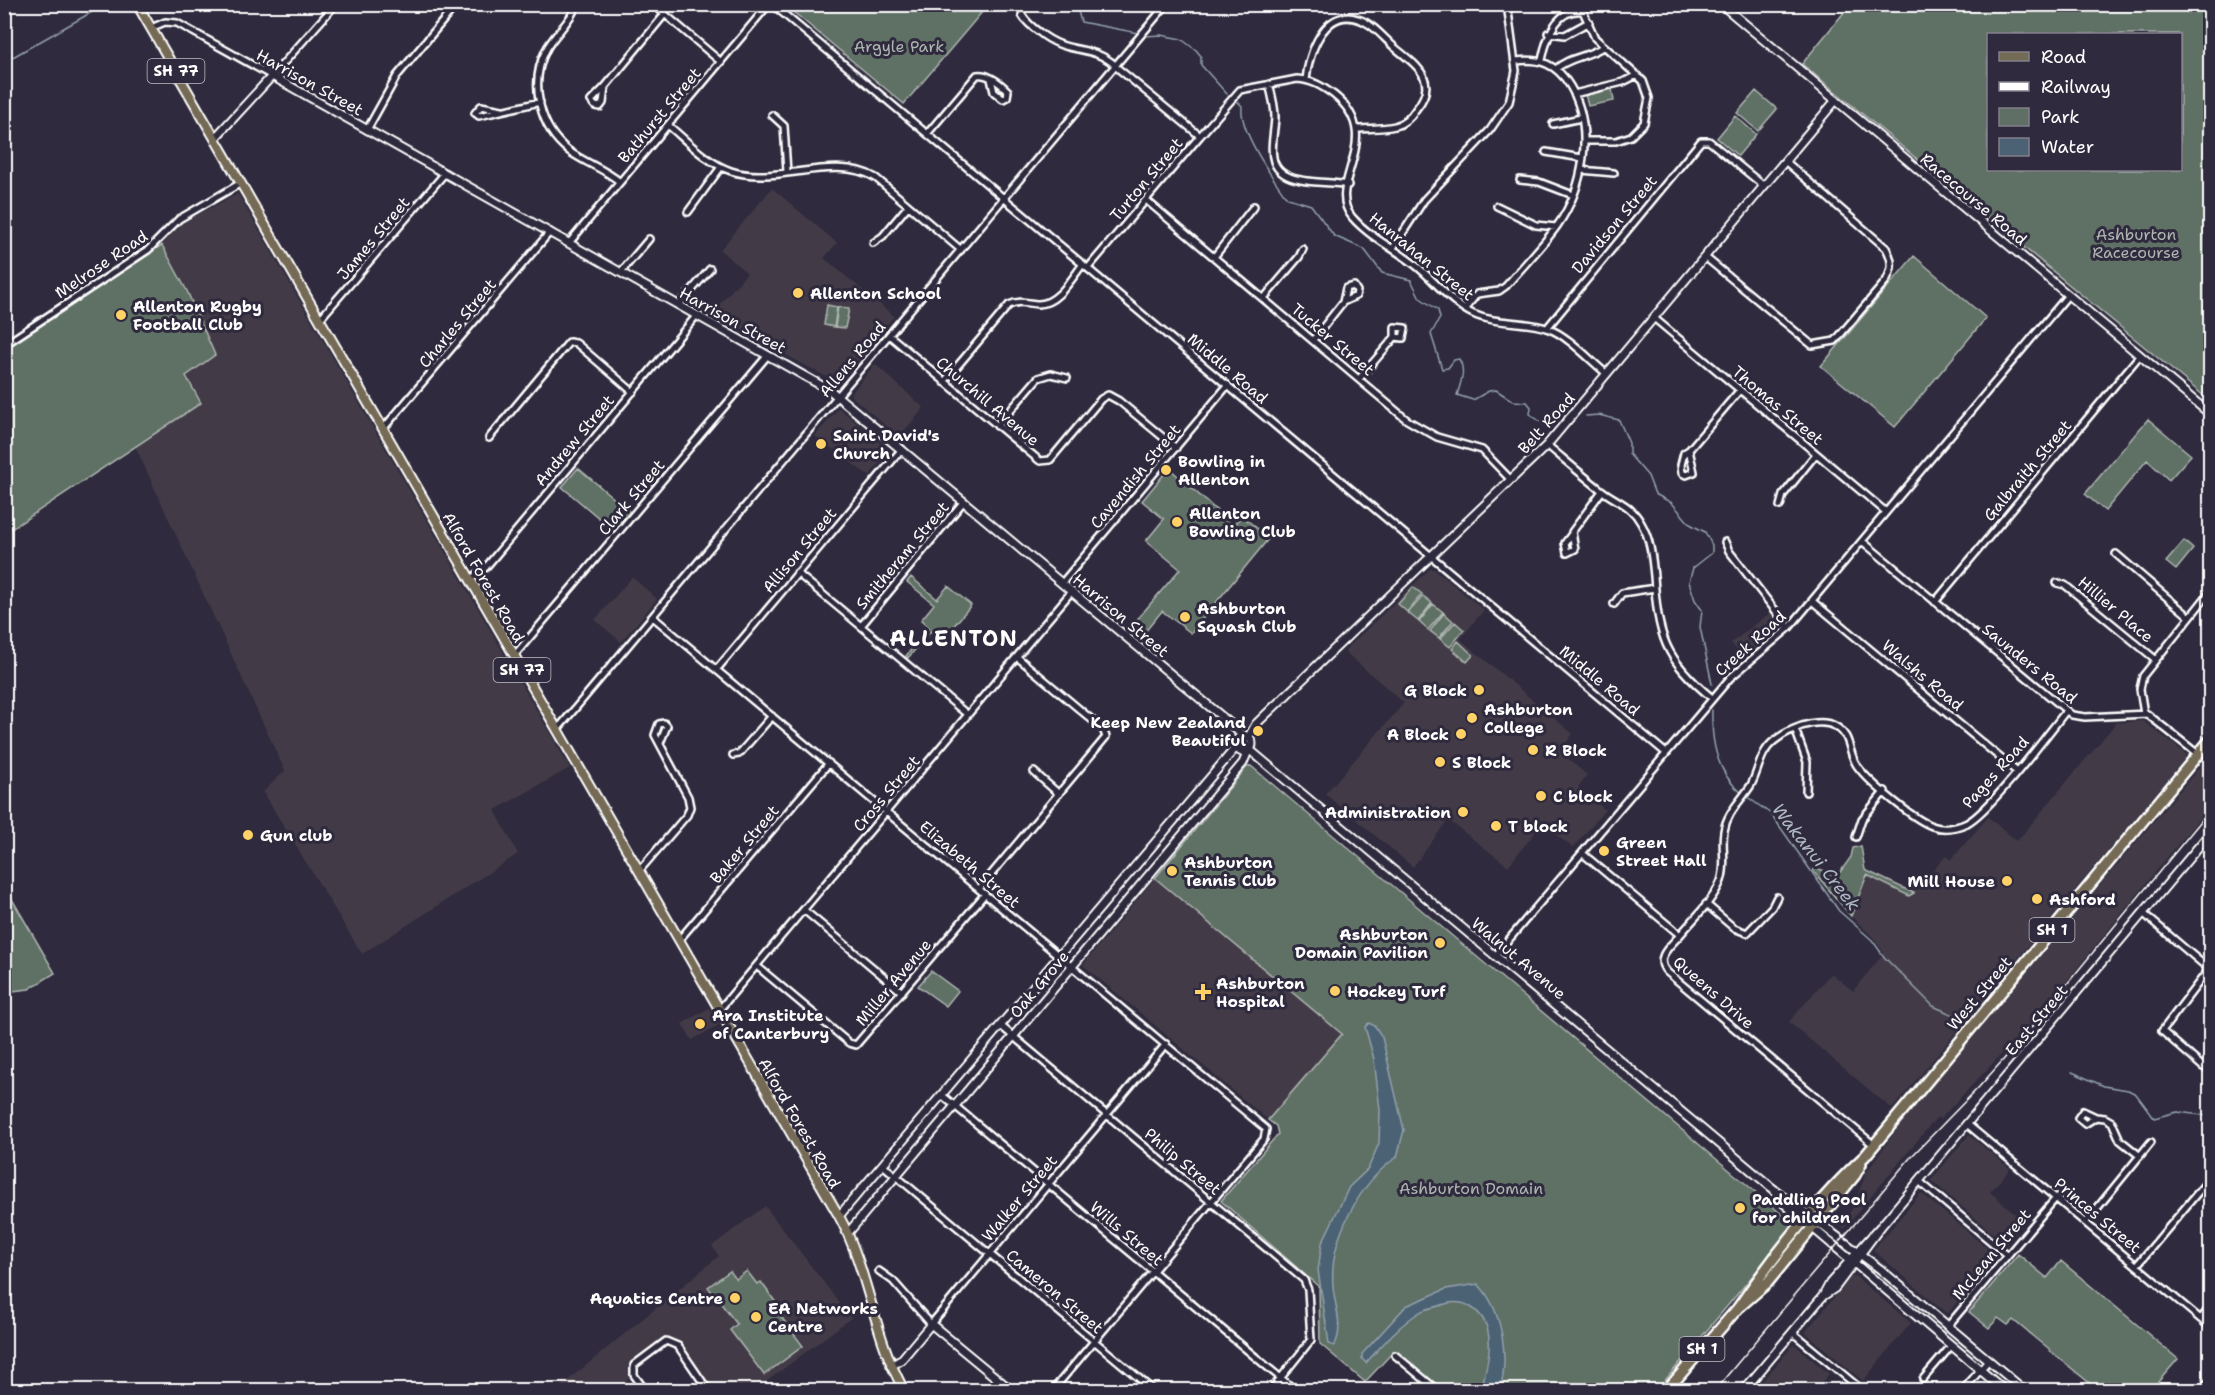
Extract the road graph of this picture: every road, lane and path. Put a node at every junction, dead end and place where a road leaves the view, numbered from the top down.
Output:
1 (137, 4) edge
2 (336, 4) edge
3 (457, 4) edge
4 (577, 4) edge
5 (653, 4) edge
6 (771, 4) edge
7 (1167, 4) edge
8 (1507, 4) edge
9 (1721, 4) edge
10 (665, 14) junction
11 (1022, 15) dead end
12 (1589, 22) junction
13 (151, 28) junction
14 (1548, 33) junction
15 (1604, 46) junction
16 (1542, 60) junction
17 (1516, 61) junction
18 (722, 62) junction
19 (1115, 66) junction
20 (1556, 69) junction
21 (1637, 75) junction
22 (272, 76) junction
23 (991, 79) dead end
24 (1306, 80) junction
25 (1269, 84) junction
26 (605, 87) dead end
27 (1574, 94) junction
28 (1836, 100) junction
29 (540, 102) junction
30 (502, 110) dead end
31 (772, 115) dead end
32 (1581, 118) junction
33 (1552, 124) dead end
34 (668, 125) junction
35 (367, 129) junction
36 (1358, 129) junction
37 (927, 134) junction
38 (1200, 136) junction
39 (215, 138) junction
40 (1584, 141) junction
41 (1546, 152) dead end
42 (1582, 159) junction
43 (1785, 161) junction
44 (721, 167) junction
45 (1581, 170) junction
46 (788, 172) junction
47 (445, 173) junction
48 (1614, 173) dead end
49 (1521, 180) dead end
50 (620, 182) junction
51 (241, 183) junction
52 (1348, 185) junction
53 (1764, 186) junction
54 (1574, 195) junction
55 (1004, 198) junction
56 (1146, 200) junction
57 (908, 206) junction
58 (1254, 206) dead end
59 (1497, 206) dead end
60 (688, 212) dead end
61 (1556, 227) junction
62 (550, 232) junction
63 (649, 239) dead end
64 (569, 243) junction
65 (873, 243) dead end
66 (1393, 248) junction
67 (1303, 249) dead end
68 (961, 250) junction
69 (1214, 257) junction
70 (1705, 257) junction
71 (1086, 266) junction
72 (710, 269) dead end
73 (621, 272) junction
74 (2068, 295) junction
75 (1264, 298) junction
76 (1343, 302) dead end
77 (679, 305) junction
78 (1465, 309) junction
79 (697, 315) junction
80 (1654, 318) junction
81 (320, 319) junction
82 (1546, 328) junction
83 (889, 336) junction
84 (1395, 337) dead end
85 (1313, 340) junction
86 (4, 345) edge
87 (768, 355) junction
88 (2140, 355) junction
89 (1607, 375) junction
90 (1067, 378) dead end
91 (1359, 379) junction
92 (944, 382) junction
93 (1227, 385) junction
94 (1739, 391) junction
95 (633, 392) junction
96 (838, 396) junction
97 (2211, 414) edge
98 (997, 426) junction
99 (383, 429) junction
100 (489, 438) dead end
101 (1548, 445) junction
102 (1176, 448) junction
103 (902, 449) junction
104 (1689, 450) dead end
105 (1816, 454) junction
106 (1511, 480) junction
107 (1602, 491) junction
108 (964, 501) junction
109 (1780, 506) dead end
110 (1886, 512) junction
111 (1571, 535) dead end
112 (1862, 541) junction
113 (1725, 542) dead end
114 (2116, 554) dead end
115 (1432, 556) junction
116 (797, 573) junction
117 (470, 580) junction
118 (2057, 583) dead end
119 (1062, 584) junction
120 (1654, 588) junction
121 (1072, 591) junction
122 (2211, 592) edge
123 (1812, 601) junction
124 (1935, 602) junction
125 (1614, 604) dead end
126 (653, 617) junction
127 (2190, 617) junction
128 (861, 626) junction
129 (1789, 628) junction
130 (514, 656) junction
131 (1017, 657) junction
132 (2155, 659) junction
133 (717, 669) junction
134 (1712, 698) junction
135 (2066, 711) junction
136 (2144, 714) junction
137 (772, 716) junction
138 (968, 716) junction
139 (1795, 729) junction
140 (557, 730) junction
141 (1245, 737) junction
142 (2211, 740) edge
143 (660, 743) dead end
144 (1237, 746) junction
145 (1249, 750) junction
146 (1666, 753) junction
147 (733, 754) dead end
148 (2199, 755) junction
149 (1263, 762) junction
150 (829, 763) junction
151 (1243, 763) junction
152 (2016, 771) junction
153 (1034, 772) dead end
154 (1885, 791) junction
155 (1806, 792) dead end
156 (1059, 794) junction
157 (887, 812) junction
158 (2211, 833) edge
159 (1856, 837) dead end
160 (1582, 853) junction
161 (639, 871) junction
162 (979, 889) junction
163 (985, 894) junction
164 (1777, 897) dead end
165 (1706, 904) junction
166 (804, 910) junction
167 (2143, 914) junction
168 (1680, 935) junction
169 (679, 940) junction
170 (1060, 956) junction
171 (1495, 956) junction
172 (2211, 960) edge
173 (2203, 964) junction
174 (758, 967) junction
175 (1072, 967) junction
176 (2210, 970) edge
177 (902, 992) junction
178 (719, 1010) junction
179 (1001, 1026) junction
180 (1014, 1036) junction
181 (1166, 1044) junction
182 (2211, 1070) edge
183 (943, 1096) junction
184 (955, 1106) junction
185 (1107, 1114) junction
186 (2096, 1117) dead end
187 (1967, 1124) junction
188 (2151, 1143) dead end
189 (1874, 1145) junction
190 (2140, 1156) junction
191 (884, 1166) junction
192 (897, 1177) junction
193 (2211, 1178) edge
194 (1919, 1181) junction
195 (1048, 1184) junction
196 (2056, 1198) junction
197 (1211, 1202) junction
198 (839, 1216) junction
199 (1812, 1222) junction
200 (2086, 1222) junction
201 (848, 1233) junction
202 (989, 1254) junction
203 (2007, 1256) junction
204 (1856, 1257) junction
205 (2137, 1265) junction
206 (879, 1271) dead end
207 (1153, 1272) junction
208 (1905, 1290) junction
209 (1896, 1300) junction
210 (2211, 1307) edge
211 (2201, 1318) junction
212 (931, 1324) junction
213 (1947, 1327) junction
214 (2211, 1327) edge
215 (1793, 1333) junction
216 (1094, 1341) junction
217 (1951, 1346) junction
218 (1395, 1355) dead end
219 (1988, 1361) junction
220 (891, 1366) junction
221 (1980, 1371) junction
222 (1281, 1379) junction
223 (1923, 1379) dead end
224 (2211, 1380) edge
225 (645, 1390) edge
226 (708, 1390) edge
227 (904, 1390) edge
228 (1011, 1390) edge
229 (1053, 1390) edge
230 (1153, 1390) edge
231 (1271, 1390) edge
232 (1295, 1390) edge
233 (1437, 1390) edge
234 (1667, 1390) edge
235 (1744, 1390) edge
236 (1862, 1390) edge
237 (1963, 1390) edge
238 (2004, 1390) edge
239 (2024, 1390) edge
240 (2202, 1390) edge

1 - 13 main road, SH 77
2 - 22 street
3 - 35 street
4 - 29 street
5 - 10 street
6 - 18 street, Bathurst Street
6 - 37 street, Middle Road
7 - 19 street, Allens Road
8 - 17 street
9 - 28 street, Racecourse Road
10 - 18 street
10 - 26 street
11 - 19 street, Turton Street
12 - 14 street
12 - 14 street
12 - 15 street
13 - 22 street, Harrison Street
13 - 39 main road, SH 77
14 - 16 street
15 - 20 street
15 - 21 street
16 - 17 street
16 - 20 street
17 - 66 street
18 - 34 street, Bathurst Street
19 - 38 street, Turton Street
19 - 55 street, Allens Road
20 - 27 street
21 - 27 street
21 - 40 street
22 - 35 street, Harrison Street
22 - 39 street
23 - 37 street
24 - 25 street
24 - 36 street
24 - 36 street
25 - 38 street
25 - 52 street
27 - 32 street
28 - 43 street, Belt Road
28 - 74 street, Racecourse Road
29 - 30 street
29 - 50 street
31 - 46 street
32 - 33 street
32 - 40 street
34 - 44 street
34 - 50 street, Bathurst Street
35 - 47 street, Harrison Street
36 - 52 street, Hanrahan Street
37 - 55 street, Middle Road
38 - 56 street, Turton Street
39 - 51 main road, Alford Forest Road / SH 77
40 - 42 street
41 - 42 street
42 - 45 street
43 - 53 street, Belt Road
43 - 70 street
44 - 46 street
44 - 60 street
45 - 48 street
45 - 54 street
46 - 57 street
47 - 62 street, Harrison Street
47 - 81 street, James Street
49 - 54 street
50 - 64 street, Bathurst Street
51 - 81 main road, Alford Forest Road / SH 77
51 - 86 street, Melrose Road
52 - 66 street, Hanrahan Street
53 - 70 street, Belt Road
53 - 82 street, Davidson Street
54 - 61 street
55 - 68 street, Allens Road
55 - 71 street, Middle Road
56 - 69 street, Tucker Street
56 - 71 street, Turton Street
57 - 65 street
57 - 68 street
58 - 69 street
59 - 61 street
61 - 78 street
62 - 64 street, Harrison Street
62 - 99 street, Charles Street
63 - 73 street
64 - 73 street, Harrison Street
66 - 78 street, Hanrahan Street
67 - 75 street
68 - 83 street, Allens Road
69 - 75 street, Tucker Street
70 - 80 street, Belt Road
71 - 92 street, Turton Street
71 - 93 street, Middle Road
72 - 77 street
73 - 77 street, Harrison Street
74 - 88 street, Racecourse Road
74 - 110 street, Creek Road
75 - 85 street, Tucker Street
76 - 85 street
77 - 79 street, Harrison Street
78 - 82 street, Hanrahan Street
79 - 87 street, Harrison Street
79 - 95 street, Andrew Street
80 - 89 street, Belt Road
80 - 94 street, Thomas Street
81 - 99 main road, Alford Forest Road / SH 77
82 - 89 street, Hanrahan Street
83 - 92 street, Churchill Avenue
83 - 96 street, Allens Road
84 - 91 street
85 - 91 street, Tucker Street
87 - 96 street, Harrison Street
87 - 130 street, Clark Street
88 - 97 street, Racecourse Road
88 - 124 street, Galbraith Street
89 - 101 street, Belt Road
90 - 98 street
91 - 106 street, Tucker Street
92 - 98 street, Churchill Avenue
93 - 102 street, Cavendish Street
93 - 115 street, Middle Road
94 - 104 street
94 - 105 street, Thomas Street
95 - 100 street
95 - 117 street, Andrew Street
96 - 103 street, Harrison Street
96 - 126 street, Allens Road
98 - 102 street, Churchill Avenue
99 - 117 main road, Alford Forest Road / SH 77
101 - 106 street, Belt Road
101 - 107 street
102 - 119 street, Cavendish Street
103 - 108 street, Harrison Street
103 - 116 street, Allison Street
105 - 109 street
105 - 110 street, Thomas Street
106 - 115 street, Belt Road
107 - 111 street
107 - 120 street
108 - 119 street, Harrison Street
108 - 128 street, Smitheram Street
110 - 112 street, Creek Road
112 - 123 street, Creek Road
112 - 124 street, Saunders Road
113 - 129 street
114 - 127 street
115 - 141 street, Belt Road
115 - 146 street, Middle Road
116 - 128 street
116 - 133 street, Allison Street
117 - 130 main road, Alford Forest Road / SH 77
118 - 132 street, Hillier Place
119 - 121 street, Harrison Street
120 - 125 street
120 - 134 street
121 - 131 street, Cross Street
121 - 141 street, Harrison Street
122 - 127 street
123 - 129 street, Creek Road
123 - 152 street, Walshs Road
124 - 135 street, Saunders Road
126 - 133 street, Elizabeth Street
126 - 140 street, Allens Road
127 - 132 street
128 - 138 street
129 - 134 street, Creek Road
130 - 140 main road, Alford Forest Road / SH 77
131 - 138 street, Cross Street
131 - 156 street
132 - 136 street
133 - 137 street, Elizabeth Street
134 - 146 street, Creek Road
135 - 136 street, Saunders Road
135 - 152 street, Pages Road
136 - 148 street
137 - 147 street
137 - 150 street, Elizabeth Street
138 - 157 street, Cross Street
139 - 154 street, Pages Road
139 - 155 street
139 - 165 street, Pages Road
140 - 161 main road, Alford Forest Road / SH 77
141 - 144 street
141 - 145 street
142 - 148 highway, West Street / SH 1
143 - 161 street
144 - 145 street
144 - 170 street, Oak Grove
145 - 149 street, Walnut Avenue
145 - 151 street, Oak Grove
146 - 160 street, Creek Road
148 - 189 highway, West Street / SH 1
149 - 151 street
149 - 171 street, Walnut Avenue
150 - 157 street, Elizabeth Street
150 - 169 street, Baker Street
151 - 175 street, Oak Grove
152 - 154 street, Pages Road
153 - 156 street
154 - 159 street
156 - 162 street
157 - 162 street, Elizabeth Street
157 - 166 street, Cross Street
158 - 167 street, East Street
160 - 168 street, Queens Drive
160 - 171 street, Creek Road
161 - 169 main road, Alford Forest Road / SH 77
162 - 163 street, Elizabeth Street
163 - 170 street, Elizabeth Street
163 - 177 street, Miller Avenue
164 - 165 street
165 - 168 street, Pages Road
166 - 174 street, Cross Street
166 - 177 street
167 - 173 street
167 - 187 street, East Street
168 - 189 street, Queens Drive
169 - 178 main road, Alford Forest Road / SH 77
170 - 175 street, Elizabeth Street
170 - 179 street, Oak Grove
171 - 199 street, Walnut Avenue
172 - 173 street
173 - 176 street
174 - 177 street, Miller Avenue
174 - 178 street, Cross Street
175 - 180 street, Oak Grove
175 - 181 street, Elizabeth Street
176 - 182 street
178 - 198 main road, Alford Forest Road / SH 77
179 - 180 street, Philip Street
179 - 183 street, Oak Grove
180 - 184 street, Oak Grove
180 - 185 street, Philip Street
181 - 185 street, Walker Street
181 - 197 street, Elizabeth Street
183 - 184 street, Wills Street
183 - 191 street, Oak Grove
184 - 192 street, Oak Grove
184 - 195 street, Wills Street
185 - 195 street, Walker Street
185 - 197 street, Philip Street
186 - 190 street
187 - 194 street, East Street
187 - 196 street, Princes Street
188 - 190 street
189 - 199 highway, West Street / SH 1
190 - 200 street
191 - 192 street, Cameron Street
191 - 198 street, Oak Grove
192 - 201 street, Oak Grove
192 - 202 street, Cameron Street
193 - 205 street
194 - 203 street
194 - 204 street, East Street
195 - 202 street, Walker Street
195 - 207 street, Wills Street
196 - 200 street, Princes Street
196 - 203 street, McLean Street
197 - 207 street
197 - 222 street, Philip Street
198 - 201 main road, SH 77
199 - 204 street, Walnut Avenue
199 - 234 highway, West Street / SH 1
200 - 205 street, Princes Street
201 - 220 main road, SH 77
202 - 212 street, Walker Street
202 - 216 street, Cameron Street
203 - 213 street, McLean Street
204 - 208 street, Walnut Avenue
204 - 209 street, Walnut Avenue
204 - 215 street, East Street
205 - 211 street, Princes Street
206 - 212 street
207 - 216 street
207 - 222 street, Wills Street
208 - 209 street
208 - 213 street, Walnut Avenue
209 - 217 street, Walnut Avenue
210 - 211 street
211 - 214 street, Princes Street
212 - 220 street, Walker Street
212 - 228 street
213 - 219 street, Walnut Avenue
215 - 235 street, East Street
215 - 236 street
216 - 229 street
216 - 230 street, Cameron Street
217 - 221 street, Walnut Avenue
217 - 223 street
218 - 233 street
219 - 221 street
219 - 239 street, Walnut Avenue
220 - 227 main road, SH 77
221 - 237 street
221 - 238 street, Walnut Avenue
222 - 231 street
222 - 232 street, Wills Street
224 - 240 street
225 - 226 street

